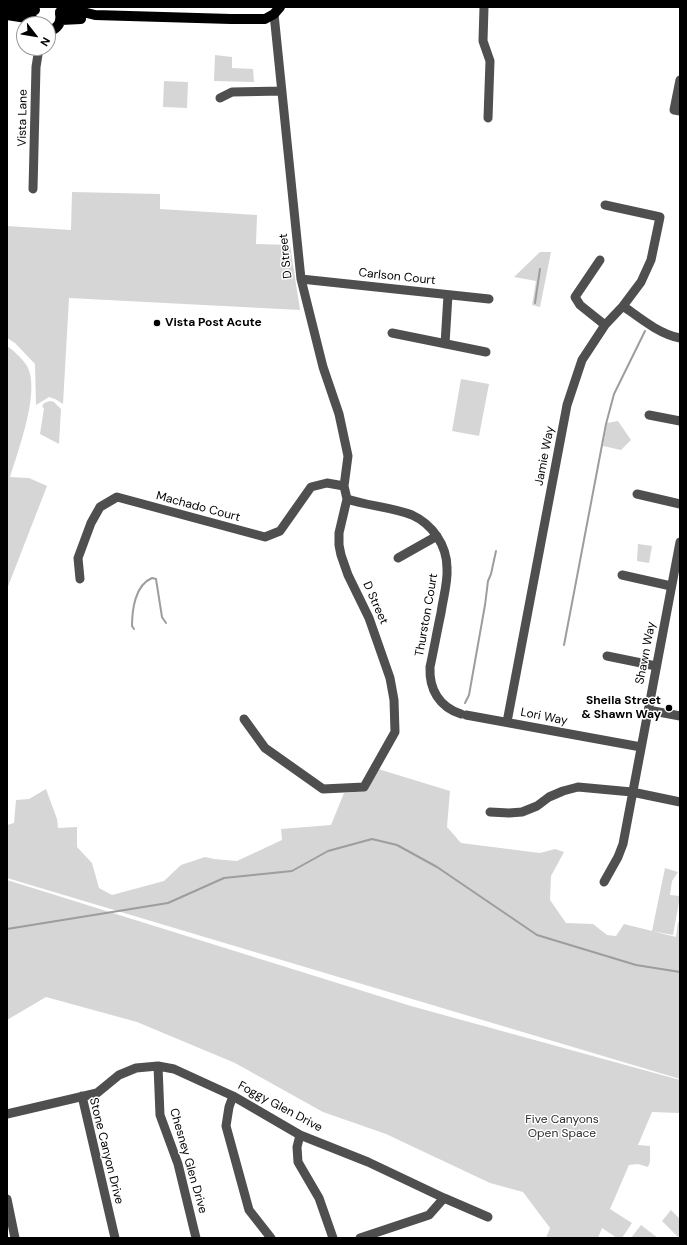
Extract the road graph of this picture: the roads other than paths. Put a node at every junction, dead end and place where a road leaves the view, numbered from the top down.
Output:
1 (484, 7) edge
2 (7, 8) edge
3 (277, 10) edge
4 (59, 13) edge
5 (7, 14) edge
6 (35, 15) edge
7 (56, 28) edge
8 (38, 56) edge
9 (680, 80) edge
10 (282, 91) junction
11 (220, 98) dead end
12 (680, 111) edge
13 (488, 118) dead end
14 (33, 189) dead end
15 (605, 205) dead end
16 (600, 260) dead end
17 (301, 279) junction
18 (448, 295) junction
19 (489, 299) dead end
20 (624, 306) junction
21 (605, 325) junction
22 (392, 333) dead end
23 (680, 338) edge
24 (445, 344) junction
25 (486, 352) dead end
26 (649, 415) dead end
27 (680, 421) edge
28 (344, 486) junction
29 (637, 494) dead end
30 (347, 499) junction
31 (680, 504) edge
32 (437, 536) junction
33 (680, 542) edge
34 (680, 545) edge
35 (398, 558) dead end
36 (622, 575) dead end
37 (80, 579) dead end
38 (671, 586) junction
39 (607, 656) dead end
40 (656, 666) junction
41 (648, 710) junction
42 (464, 715) joint
43 (680, 716) edge
44 (244, 719) dead end
45 (507, 722) junction
46 (641, 747) junction
47 (632, 792) junction
48 (680, 802) edge
49 (490, 812) dead end
50 (604, 882) dead end
51 (158, 1066) junction
52 (82, 1096) junction
53 (233, 1096) junction
54 (7, 1114) edge
55 (300, 1135) junction
56 (444, 1198) junction
57 (7, 1199) edge
58 (488, 1217) dead end
59 (15, 1238) edge
60 (115, 1238) edge
61 (196, 1238) edge
62 (271, 1238) edge
63 (333, 1238) edge
64 (360, 1238) edge

1 - 13 street
2 - 6 main road
3 - 4 main road
3 - 10 street, D Street
4 - 7 main road
5 - 6 main road
8 - 14 street, Vista Lane
9 - 12 street
10 - 11 street
10 - 17 street, D Street
15 - 20 street, Jamie Way
16 - 21 street
17 - 18 street, Carlson Court
17 - 28 street, D Street
18 - 19 street, Carlson Court
18 - 24 street
20 - 21 street, Jamie Way
20 - 23 street
21 - 45 street, Jamie Way
22 - 24 street
24 - 25 street
26 - 27 street
28 - 30 street, D Street
28 - 37 street, Machado Court
29 - 31 street
30 - 32 street, Thurston Court
30 - 44 street, D Street
32 - 35 street
32 - 42 street, Thurston Court
33 - 34 street, Shawn Way
34 - 38 street, Shawn Way
36 - 38 street
38 - 40 street, Shawn Way
39 - 40 street
40 - 41 street, Shawn Way
41 - 43 street
41 - 46 street, Shawn Way
42 - 45 street, Lori Way
45 - 46 street, Lori Way
46 - 47 street, Shawn Way
47 - 48 street
47 - 49 street
47 - 50 street, Shawn Way
51 - 52 street, Foggy Glen Drive
51 - 53 street, Foggy Glen Drive
51 - 61 street, Chesney Glen Drive
52 - 54 street, Stone Canyon Drive
52 - 60 street, Stone Canyon Drive
53 - 55 street, Foggy Glen Drive
53 - 62 street
55 - 56 street, Foggy Glen Drive
55 - 63 street
56 - 58 street, Foggy Glen Drive
56 - 64 street
57 - 59 street

